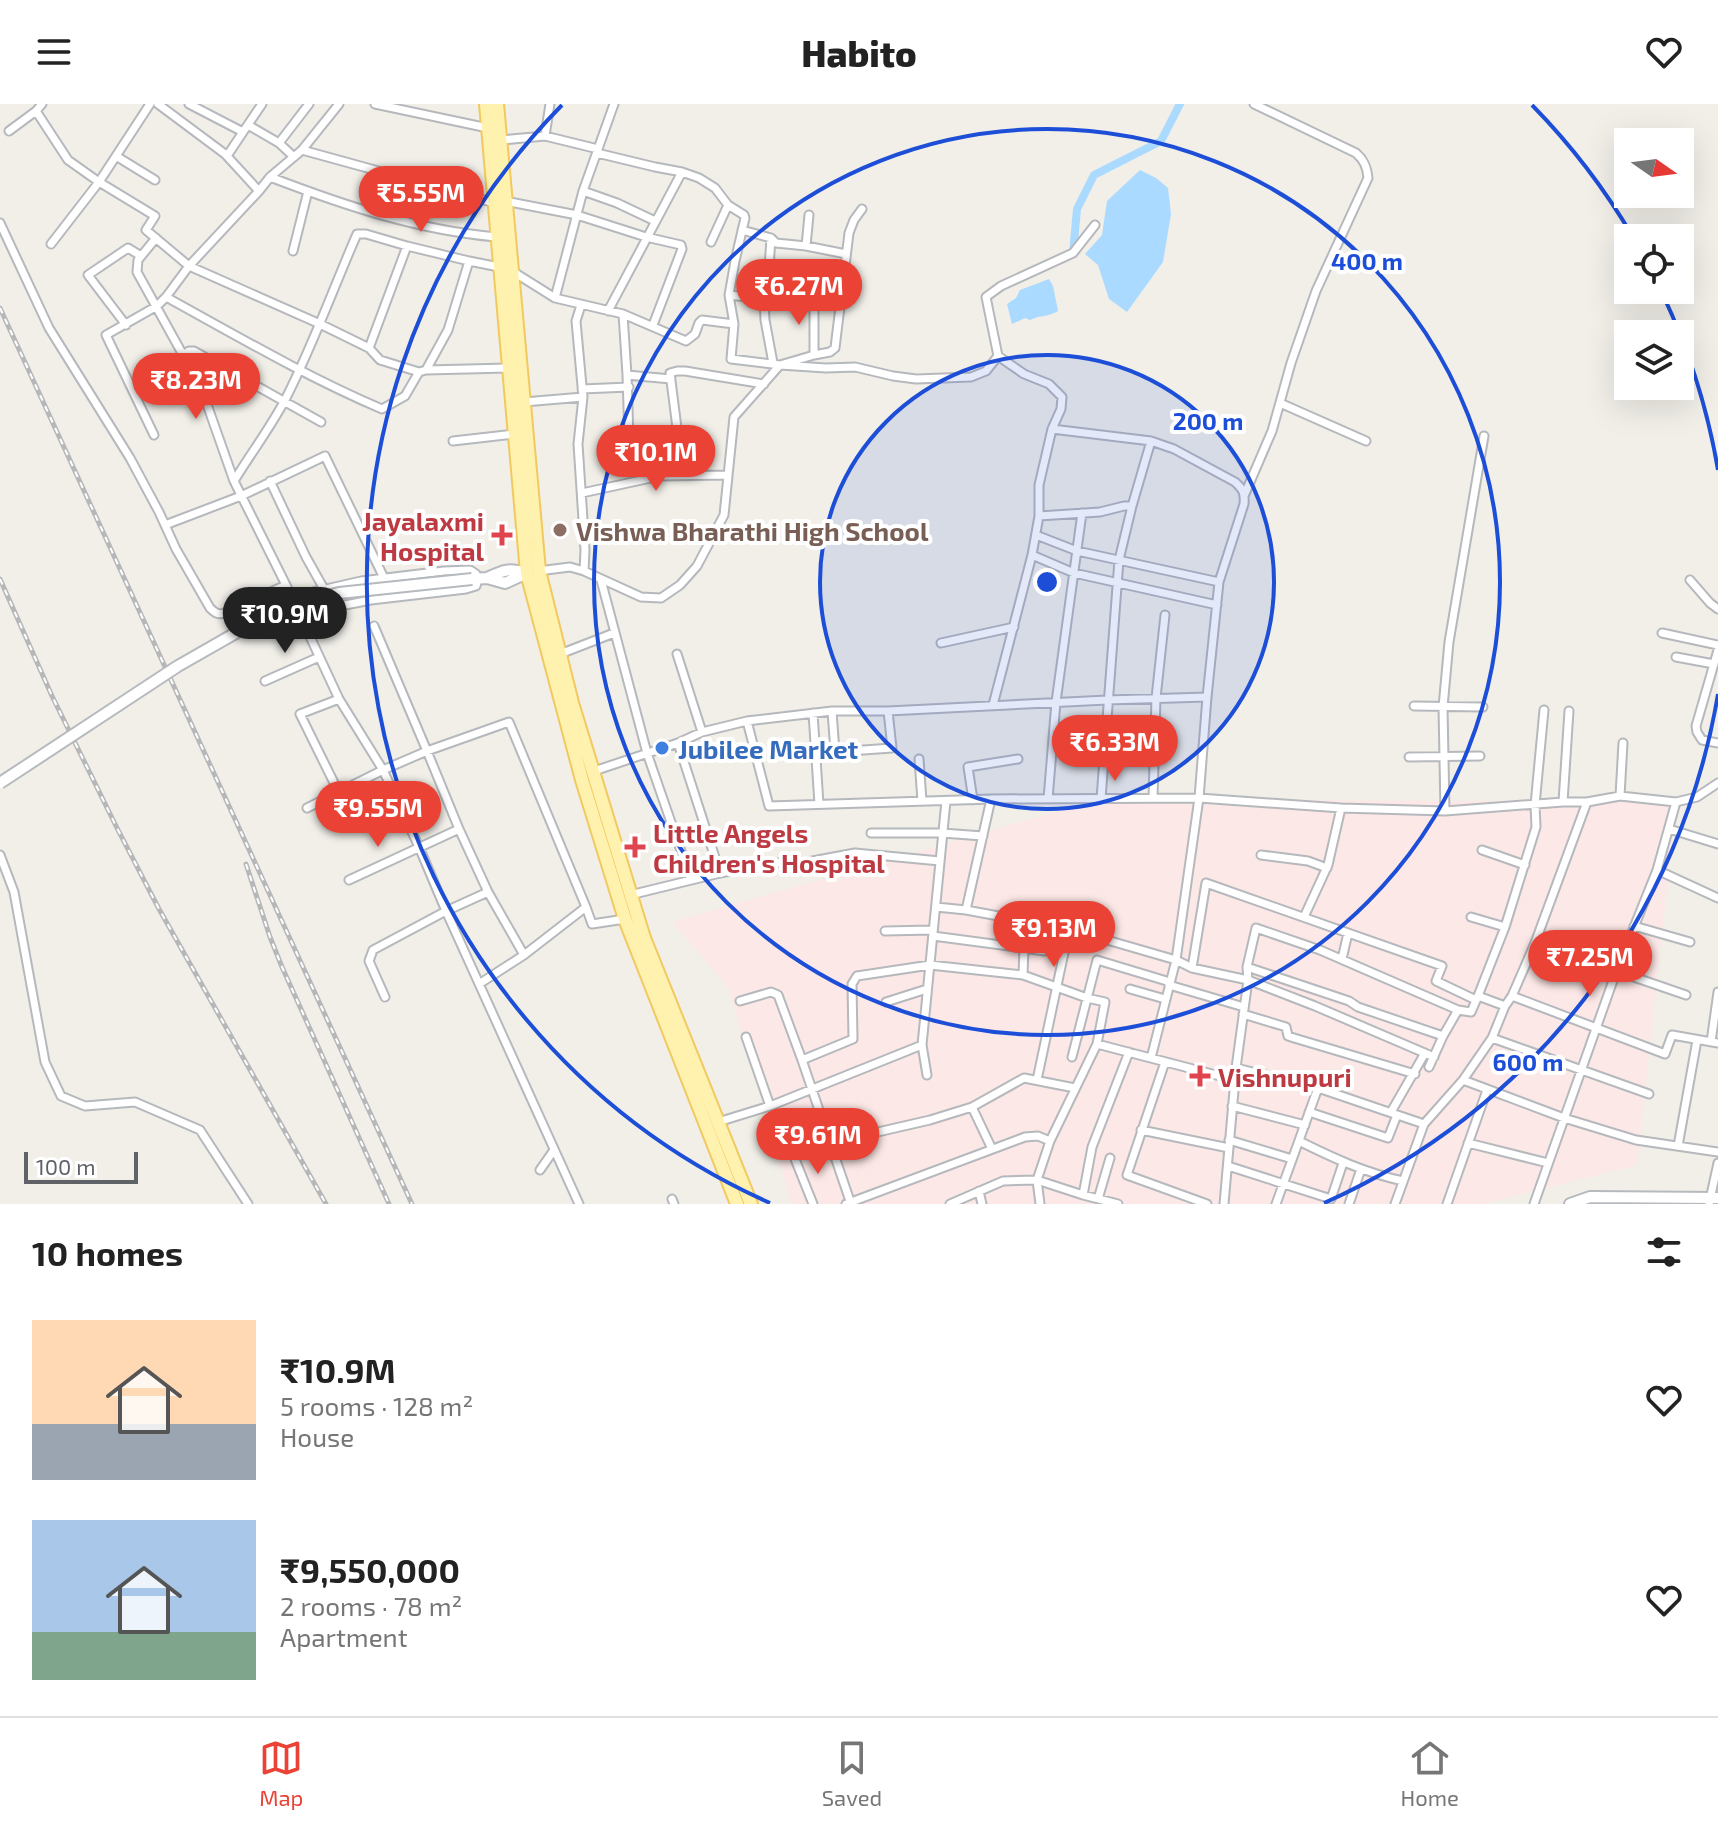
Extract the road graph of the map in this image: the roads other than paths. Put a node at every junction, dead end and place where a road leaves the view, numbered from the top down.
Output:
1 (150, 104) edge
2 (158, 104) edge
3 (189, 104) edge
4 (309, 104) edge
5 (339, 104) edge
6 (375, 104) edge
7 (486, 104) edge
8 (497, 104) edge
9 (550, 104) edge
10 (614, 104) edge
11 (1254, 104) edge
12 (257, 105) edge
13 (39, 108) edge
14 (246, 128) junction
15 (488, 128) junction
16 (9, 131) dead end
17 (545, 136) junction
18 (501, 140) junction
19 (279, 143) junction
20 (302, 150) junction
21 (598, 151) junction
22 (116, 156) junction
23 (227, 156) junction
24 (294, 157) junction
25 (682, 172) junction
26 (270, 177) junction
27 (155, 180) dead end
28 (99, 182) junction
29 (259, 191) junction
30 (308, 191) junction
31 (583, 191) junction
32 (500, 202) junction
33 (728, 205) junction
34 (862, 209) dead end
35 (577, 215) junction
36 (809, 215) dead end
37 (655, 221) junction
38 (0, 223) edge
39 (1095, 225) dead end
40 (742, 230) junction
41 (496, 237) junction
42 (646, 237) junction
43 (156, 238) junction
44 (771, 238) junction
45 (711, 242) dead end
46 (51, 244) dead end
47 (407, 246) junction
48 (806, 246) junction
49 (293, 251) dead end
50 (846, 254) junction
51 (141, 256) junction
52 (469, 261) junction
53 (189, 266) junction
54 (506, 269) junction
55 (729, 295) junction
56 (166, 297) junction
57 (555, 298) junction
58 (765, 298) junction
59 (814, 299) junction
60 (841, 300) junction
61 (581, 305) junction
62 (157, 306) junction
63 (608, 311) junction
64 (623, 314) junction
65 (320, 324) junction
66 (734, 324) junction
67 (126, 325) junction
68 (653, 325) junction
69 (369, 348) junction
70 (183, 355) junction
71 (814, 355) junction
72 (998, 356) junction
73 (777, 364) junction
74 (508, 368) junction
75 (300, 370) junction
76 (422, 371) junction
77 (627, 375) junction
78 (671, 379) junction
79 (764, 384) junction
80 (629, 387) junction
81 (582, 393) junction
82 (284, 401) junction
83 (524, 402) junction
84 (1280, 403) junction
85 (321, 422) dead end
86 (677, 428) dead end
87 (1052, 429) junction
88 (514, 434) junction
89 (154, 435) dead end
90 (1484, 436) dead end
91 (629, 440) dead end
92 (453, 441) dead end
93 (1151, 441) junction
94 (1366, 441) dead end
95 (728, 475) junction
96 (234, 481) junction
97 (270, 481) junction
98 (582, 493) junction
99 (241, 496) junction
100 (1244, 496) junction
101 (1132, 506) junction
102 (1082, 513) junction
103 (1039, 516) junction
104 (165, 525) junction
105 (1036, 535) junction
106 (1077, 551) junction
107 (1032, 555) junction
108 (1119, 560) junction
109 (584, 571) junction
110 (533, 572) junction
111 (1074, 573) junction
112 (384, 578) junction
113 (479, 579) junction
114 (601, 580) junction
115 (1690, 580) dead end
116 (1219, 582) junction
117 (1116, 583) junction
118 (286, 585) junction
119 (324, 589) junction
120 (291, 597) junction
121 (1217, 605) junction
122 (1718, 609) edge
123 (299, 614) junction
124 (1165, 615) dead end
125 (374, 626) dead end
126 (1014, 627) junction
127 (614, 633) junction
128 (1662, 633) dead end
129 (941, 643) dead end
130 (1718, 648) edge
131 (558, 654) junction
132 (677, 654) dead end
133 (319, 657) junction
134 (1676, 657) dead end
135 (1714, 664) junction
136 (265, 681) dead end
137 (1207, 697) junction
138 (1156, 698) junction
139 (339, 699) junction
140 (1107, 700) junction
141 (1056, 702) junction
142 (993, 705) junction
143 (1414, 706) dead end
144 (1443, 707) junction
145 (1483, 707) dead end
146 (1544, 710) dead end
147 (832, 711) junction
148 (888, 711) junction
149 (1569, 711) dead end
150 (813, 713) junction
151 (747, 721) junction
152 (702, 732) junction
153 (678, 743) junction
154 (1623, 743) dead end
155 (1718, 743) edge
156 (427, 751) junction
157 (647, 753) junction
158 (1443, 756) junction
159 (1480, 756) dead end
160 (1409, 757) dead end
161 (919, 759) dead end
162 (1018, 759) dead end
163 (383, 770) junction
164 (591, 772) junction
165 (0, 783) edge
166 (1718, 783) edge
167 (339, 793) junction
168 (1620, 796) junction
169 (1153, 798) junction
170 (1199, 798) junction
171 (991, 799) junction
172 (1048, 799) junction
173 (1101, 799) junction
174 (973, 800) junction
175 (922, 801) junction
176 (946, 801) junction
177 (1563, 802) junction
178 (1587, 802) junction
179 (1676, 802) junction
180 (819, 804) junction
181 (1535, 805) junction
182 (307, 808) dead end
183 (1341, 808) junction
184 (1445, 811) junction
185 (459, 829) junction
186 (1669, 829) junction
187 (871, 833) dead end
188 (942, 833) junction
189 (983, 836) junction
190 (1718, 844) edge
191 (419, 847) junction
192 (1482, 850) dead end
193 (0, 855) edge
194 (1261, 855) dead end
195 (940, 861) junction
196 (1525, 865) junction
197 (1327, 868) junction
198 (1657, 870) junction
199 (720, 873) junction
200 (349, 880) dead end
201 (691, 880) junction
202 (488, 892) junction
203 (630, 895) junction
204 (1718, 898) edge
205 (586, 907) junction
206 (936, 907) junction
207 (966, 910) junction
208 (446, 911) junction
209 (1304, 917) junction
210 (1471, 917) dead end
211 (625, 919) junction
212 (1634, 926) junction
213 (1505, 927) junction
214 (1069, 929) junction
215 (885, 931) dead end
216 (933, 933) junction
217 (1348, 933) junction
218 (1690, 942) dead end
219 (1535, 943) junction
220 (1024, 948) junction
221 (1044, 951) dead end
222 (524, 955) junction
223 (1342, 959) junction
224 (1176, 960) junction
225 (930, 965) junction
226 (1247, 967) junction
227 (1192, 968) junction
228 (1616, 972) junction
229 (1023, 975) junction
230 (1248, 980) junction
231 (1170, 983) junction
232 (479, 984) junction
233 (1056, 986) junction
234 (927, 989) junction
235 (1130, 989) dead end
236 (1686, 995) dead end
237 (1512, 996) junction
238 (385, 997) dead end
239 (1717, 997) edge
240 (1087, 998) junction
241 (1477, 998) junction
242 (1165, 999) junction
243 (740, 1001) dead end
244 (886, 1002) dead end
245 (1505, 1006) junction
246 (1244, 1010) junction
247 (1458, 1010) junction
248 (1596, 1028) junction
249 (1443, 1036) junction
250 (746, 1037) dead end
251 (1492, 1038) junction
252 (1697, 1040) junction
253 (1714, 1043) edge
254 (1097, 1044) junction
255 (922, 1045) junction
256 (1129, 1052) junction
257 (1425, 1053) junction
258 (1072, 1057) dead end
259 (1434, 1057) junction
260 (1151, 1058) junction
261 (802, 1060) junction
262 (1165, 1062) junction
263 (1429, 1067) dead end
264 (1236, 1068) junction
265 (1582, 1070) junction
266 (1415, 1074) junction
267 (927, 1075) dead end
268 (1037, 1080) junction
269 (1235, 1080) junction
270 (1463, 1080) junction
271 (1075, 1088) junction
272 (1318, 1088) junction
273 (812, 1089) junction
274 (1487, 1090) junction
275 (1649, 1094) dead end
276 (770, 1106) junction
277 (1232, 1106) junction
278 (972, 1107) junction
279 (1309, 1112) junction
280 (1394, 1114) junction
281 (1564, 1118) junction
282 (716, 1123) junction
283 (1424, 1124) junction
284 (1305, 1125) junction
285 (1141, 1130) junction
286 (1050, 1141) junction
287 (1299, 1141) junction
288 (830, 1143) junction
289 (1468, 1143) junction
290 (1229, 1144) junction
291 (1678, 1146) junction
292 (992, 1149) junction
293 (554, 1150) junction
294 (1718, 1152) edge
295 (1110, 1158) dead end
296 (795, 1159) dead end
297 (1292, 1159) junction
298 (1343, 1163) junction
299 (1548, 1163) junction
300 (1718, 1163) edge
301 (1228, 1166) junction
302 (1361, 1169) junction
303 (540, 1170) dead end
304 (1037, 1180) junction
305 (1403, 1181) junction
306 (1283, 1183) junction
307 (979, 1191) junction
308 (1083, 1195) junction
309 (1098, 1199) junction
310 (1630, 1200) edge
311 (1712, 1200) edge
312 (849, 1203) edge
313 (248, 1204) edge
314 (579, 1204) edge
315 (737, 1204) edge
316 (751, 1204) edge
317 (813, 1204) edge
318 (950, 1204) edge
319 (982, 1204) edge
320 (1040, 1204) edge
321 (1118, 1204) edge
322 (1207, 1204) edge
323 (1224, 1204) edge
324 (1276, 1204) edge
325 (1349, 1204) edge
326 (1395, 1204) edge
327 (1447, 1204) edge
328 (1534, 1204) edge
329 (1570, 1204) edge

1 - 22 street
2 - 23 street
3 - 14 street
4 - 19 street
5 - 20 street
6 - 15 street
7 - 15 main road
8 - 18 main road
9 - 17 street
10 - 21 street
11 - 84 street
12 - 14 street
13 - 16 street
13 - 28 street
14 - 19 street
14 - 23 street
15 - 32 main road
17 - 18 street
17 - 21 street
18 - 32 main road
19 - 24 street
20 - 24 street
20 - 32 street
21 - 25 street
21 - 31 street
22 - 27 street
22 - 28 street
23 - 29 street
24 - 26 street
25 - 33 street
25 - 37 street
26 - 29 street
26 - 30 street
28 - 43 street
28 - 46 street
29 - 53 street
30 - 41 street
30 - 49 street
31 - 35 street
31 - 37 street
32 - 35 street
32 - 41 main road
32 - 54 main road
33 - 40 street
33 - 45 street
34 - 50 street
35 - 42 street
35 - 57 street
36 - 48 street
37 - 42 street
38 - 104 street
39 - 72 street
40 - 44 street
40 - 55 street
41 - 54 main road
42 - 63 street
42 - 68 street
43 - 51 street
43 - 53 street
44 - 48 street
44 - 58 street
47 - 52 street
47 - 65 street
47 - 69 street
48 - 50 street
50 - 60 street
51 - 62 street
51 - 67 street
52 - 54 street
52 - 76 street
53 - 56 street
53 - 65 street
54 - 57 street
54 - 74 main road
54 - 83 main road
55 - 58 street
55 - 66 street
56 - 62 street
56 - 75 street
57 - 61 street
58 - 59 street
58 - 73 street
59 - 60 street
59 - 71 street
60 - 71 street
61 - 63 street
61 - 81 street
62 - 67 street
62 - 70 street
63 - 64 street
64 - 68 street
64 - 77 street
65 - 69 street
65 - 75 street
66 - 68 street
66 - 73 street
67 - 89 street
69 - 76 street
70 - 82 street
70 - 96 street
71 - 73 street
72 - 73 street
72 - 87 street
73 - 79 street
74 - 76 street
74 - 88 main road
75 - 76 street
75 - 82 street
77 - 78 street
77 - 80 street
78 - 79 street
78 - 86 street
79 - 95 street
80 - 81 street
80 - 91 street
81 - 83 street
81 - 98 street
82 - 85 street
82 - 96 street
83 - 110 main road
84 - 94 street
84 - 100 street
87 - 93 street
87 - 103 street
88 - 92 street
88 - 110 main road
90 - 144 street
93 - 100 street
93 - 101 street
95 - 98 street
95 - 114 street
96 - 99 street
97 - 99 street
97 - 112 street
97 - 119 street
98 - 109 street
99 - 104 street
99 - 118 street
100 - 116 street
101 - 102 street
101 - 108 street
102 - 103 street
102 - 106 street
103 - 105 street
104 - 118 street
105 - 106 street
105 - 107 street
106 - 108 street
106 - 111 street
107 - 111 street
107 - 126 street
108 - 116 street
108 - 117 street
109 - 110 street
109 - 114 street
110 - 113 street
110 - 131 main road
110 - 211 main road
111 - 117 street
111 - 141 street
112 - 113 street
112 - 119 street
113 - 123 street
113 - 165 street, bridge
114 - 127 street
115 - 122 street
116 - 121 street
117 - 121 street
117 - 140 street
118 - 120 street
119 - 120 street
120 - 123 street
121 - 137 street
123 - 133 street
124 - 138 street
125 - 156 street
126 - 129 street
126 - 142 street
127 - 131 street
127 - 157 street
128 - 130 street
130 - 135 street
131 - 164 main road
132 - 152 street
133 - 136 street
133 - 139 street
134 - 135 street
135 - 155 street
137 - 138 street
137 - 170 street
138 - 140 street
138 - 169 street
139 - 163 street
139 - 167 street
140 - 141 street
140 - 173 street
141 - 142 street
141 - 172 street
142 - 148 street
143 - 144 street
144 - 145 street
144 - 158 street
146 - 181 street
147 - 148 street
147 - 148 street
147 - 150 street
149 - 177 street
150 - 151 street
150 - 180 street
151 - 152 street
151 - 180 street
152 - 153 street
153 - 157 street
153 - 199 street
154 - 168 street
156 - 163 street
156 - 185 street
156 - 205 street
157 - 164 street
157 - 201 street
158 - 159 street
158 - 160 street
158 - 184 street
161 - 175 street
162 - 174 street
163 - 167 street
163 - 191 street
164 - 203 main road
166 - 179 street
167 - 182 street
168 - 178 street
168 - 179 street
169 - 170 street
169 - 173 street
170 - 183 street
170 - 224 street
171 - 172 street
171 - 174 street
171 - 189 street
172 - 173 street
174 - 176 street
175 - 176 street
175 - 180 street
176 - 188 street
177 - 178 street
177 - 181 street
178 - 219 street
179 - 186 street
181 - 184 street
181 - 196 street
183 - 184 street
183 - 197 street
185 - 191 street
185 - 202 street
186 - 190 street
186 - 198 street
187 - 188 street
188 - 189 street
188 - 195 street
189 - 207 street
191 - 200 street
191 - 208 street
192 - 196 street
193 - 313 street
194 - 197 street
195 - 199 street
195 - 206 street
196 - 213 street
197 - 209 street
198 - 204 street
198 - 212 street
199 - 201 street
201 - 203 street
202 - 208 street
202 - 222 street
203 - 282 main road
205 - 211 street
205 - 222 street
206 - 207 street
206 - 216 street
207 - 214 street
208 - 232 street
208 - 238 street
209 - 217 street
209 - 227 street
210 - 213 street
211 - 315 main road
212 - 218 street
212 - 228 street
213 - 241 street
214 - 224 street
214 - 233 street
215 - 216 street
216 - 220 street
216 - 225 street
217 - 223 street
217 - 241 street
219 - 228 street
219 - 237 street
220 - 221 street
220 - 229 street
222 - 232 street
223 - 226 street
223 - 247 street
224 - 227 street
224 - 231 street
225 - 229 street
225 - 234 street
225 - 261 street
226 - 230 street
226 - 249 street
227 - 230 street
228 - 236 street
228 - 248 street
229 - 233 street
230 - 246 street
230 - 257 street
231 - 240 street
231 - 242 street
231 - 246 street
232 - 293 street
233 - 240 street
233 - 268 street
234 - 244 street
234 - 255 street
235 - 242 street
237 - 245 street
237 - 248 street
239 - 253 street
240 - 254 street
240 - 258 street
241 - 245 street
241 - 247 street
242 - 260 street
243 - 261 street
245 - 251 street
246 - 264 street
246 - 266 street
247 - 249 street
248 - 252 street
248 - 265 street
249 - 259 street
250 - 276 street
251 - 265 street
251 - 270 street
252 - 253 street
252 - 291 street
254 - 256 street
254 - 271 street
255 - 267 street
255 - 273 street
256 - 260 street
256 - 308 street
257 - 259 street
257 - 266 street
259 - 263 street
260 - 262 street
261 - 273 street
262 - 269 street
262 - 285 street
264 - 269 street
264 - 272 street
265 - 275 street
265 - 281 street
266 - 280 street
268 - 271 street
268 - 278 street
269 - 277 street
270 - 274 street
270 - 283 street
271 - 286 street
272 - 279 street
272 - 280 street
273 - 276 street
273 - 288 street
274 - 281 street
274 - 289 street
276 - 282 street
277 - 284 street
277 - 290 street
278 - 288 street
278 - 292 street
279 - 280 street
279 - 284 street
280 - 283 street
281 - 291 street
281 - 299 street
282 - 316 main road
283 - 305 street
284 - 287 street
285 - 290 street
285 - 322 street
286 - 292 street
286 - 304 street
287 - 297 street
287 - 298 street
288 - 312 street
289 - 299 street
289 - 327 street
290 - 297 street
290 - 301 street
291 - 294 street
292 - 312 street
293 - 303 street
293 - 314 street
295 - 309 street
296 - 317 street
297 - 306 street
298 - 302 street
298 - 306 street
299 - 328 street
300 - 311 street
301 - 306 street
301 - 323 street
302 - 305 street
302 - 325 street
304 - 307 street
304 - 308 street
304 - 320 street
305 - 326 street
306 - 324 street
307 - 318 street
307 - 319 street
308 - 309 street
309 - 321 street
310 - 311 street
310 - 329 street

